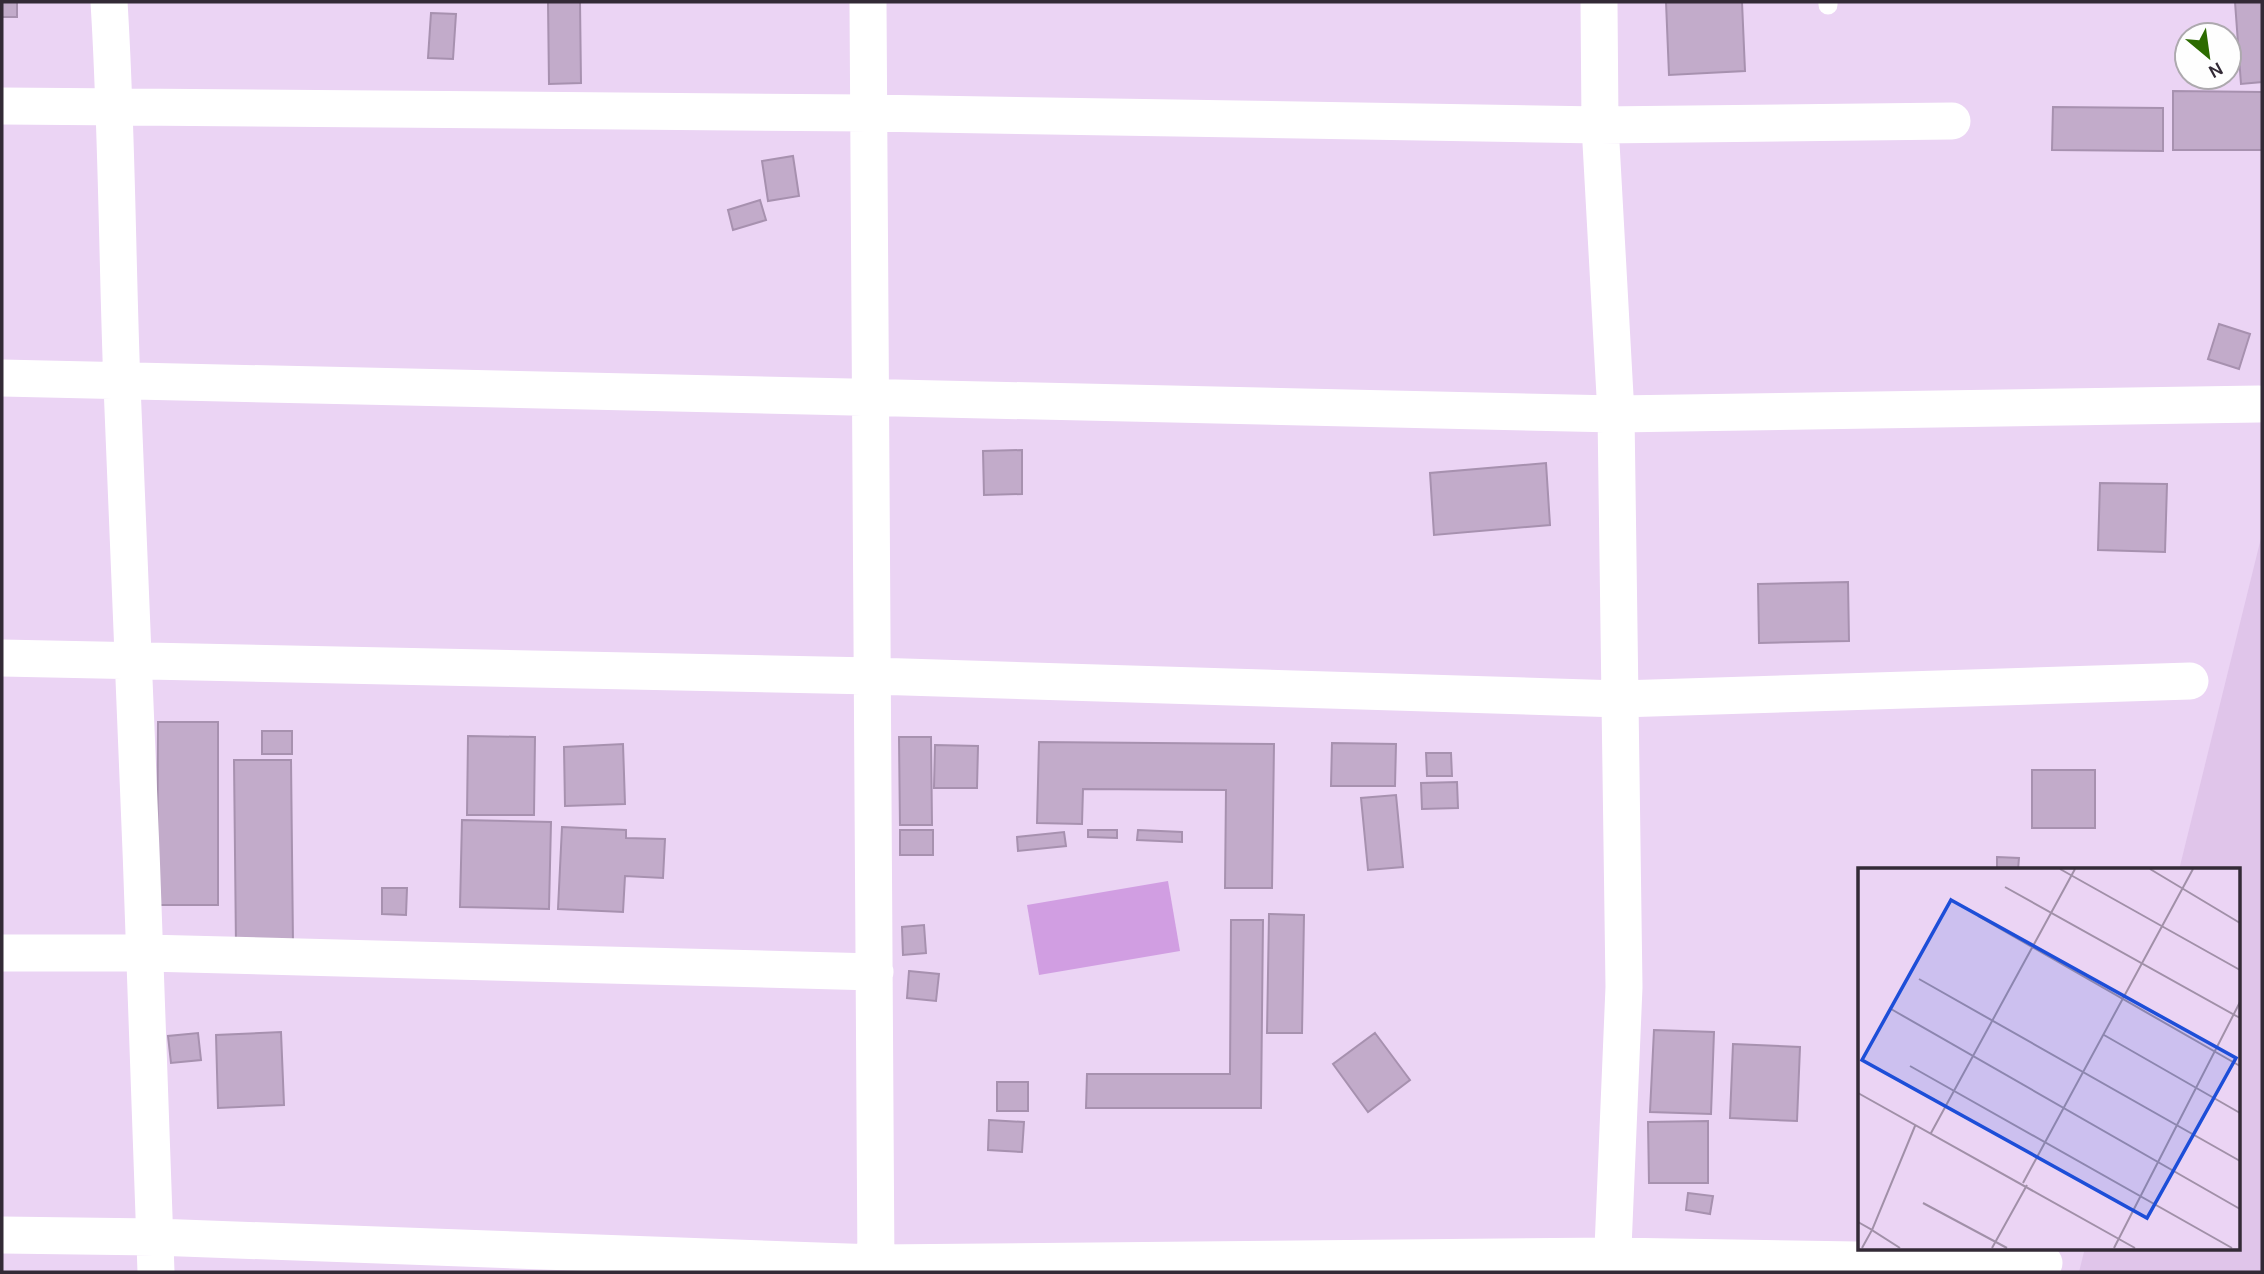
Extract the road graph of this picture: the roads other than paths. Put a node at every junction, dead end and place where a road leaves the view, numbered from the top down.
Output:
1 (109, 2) edge
2 (868, 2) edge
3 (1599, 2) edge
4 (2, 106) edge
5 (116, 107) junction
6 (869, 113) junction
7 (1952, 121) dead end
8 (1600, 124) junction
9 (2, 377) edge
10 (122, 380) junction
11 (872, 397) junction
12 (2259, 404) dead end
13 (1616, 414) junction
14 (2, 658) edge
15 (134, 659) junction
16 (873, 676) junction
17 (2190, 681) dead end
18 (1620, 699) junction
19 (2, 953) edge
20 (146, 953) junction
21 (875, 972) junction
22 (2, 1235) edge
23 (155, 1255) edge
24 (2044, 1263) dead end
25 (1612, 1264) edge
26 (876, 1268) edge

1 - 5 street
2 - 6 street
3 - 8 street
4 - 5 street
5 - 6 street
5 - 10 street
6 - 8 street
6 - 11 street
7 - 8 street
8 - 13 street
9 - 10 street
10 - 11 street
10 - 15 street
11 - 13 street
11 - 16 street
12 - 13 street
13 - 18 street
14 - 15 street
15 - 16 street
15 - 20 street
16 - 18 street
16 - 21 street
17 - 18 street
18 - 25 street
19 - 20 street
20 - 21 street
20 - 23 street
21 - 26 street
22 - 23 street
23 - 26 street
24 - 25 street
25 - 26 street

